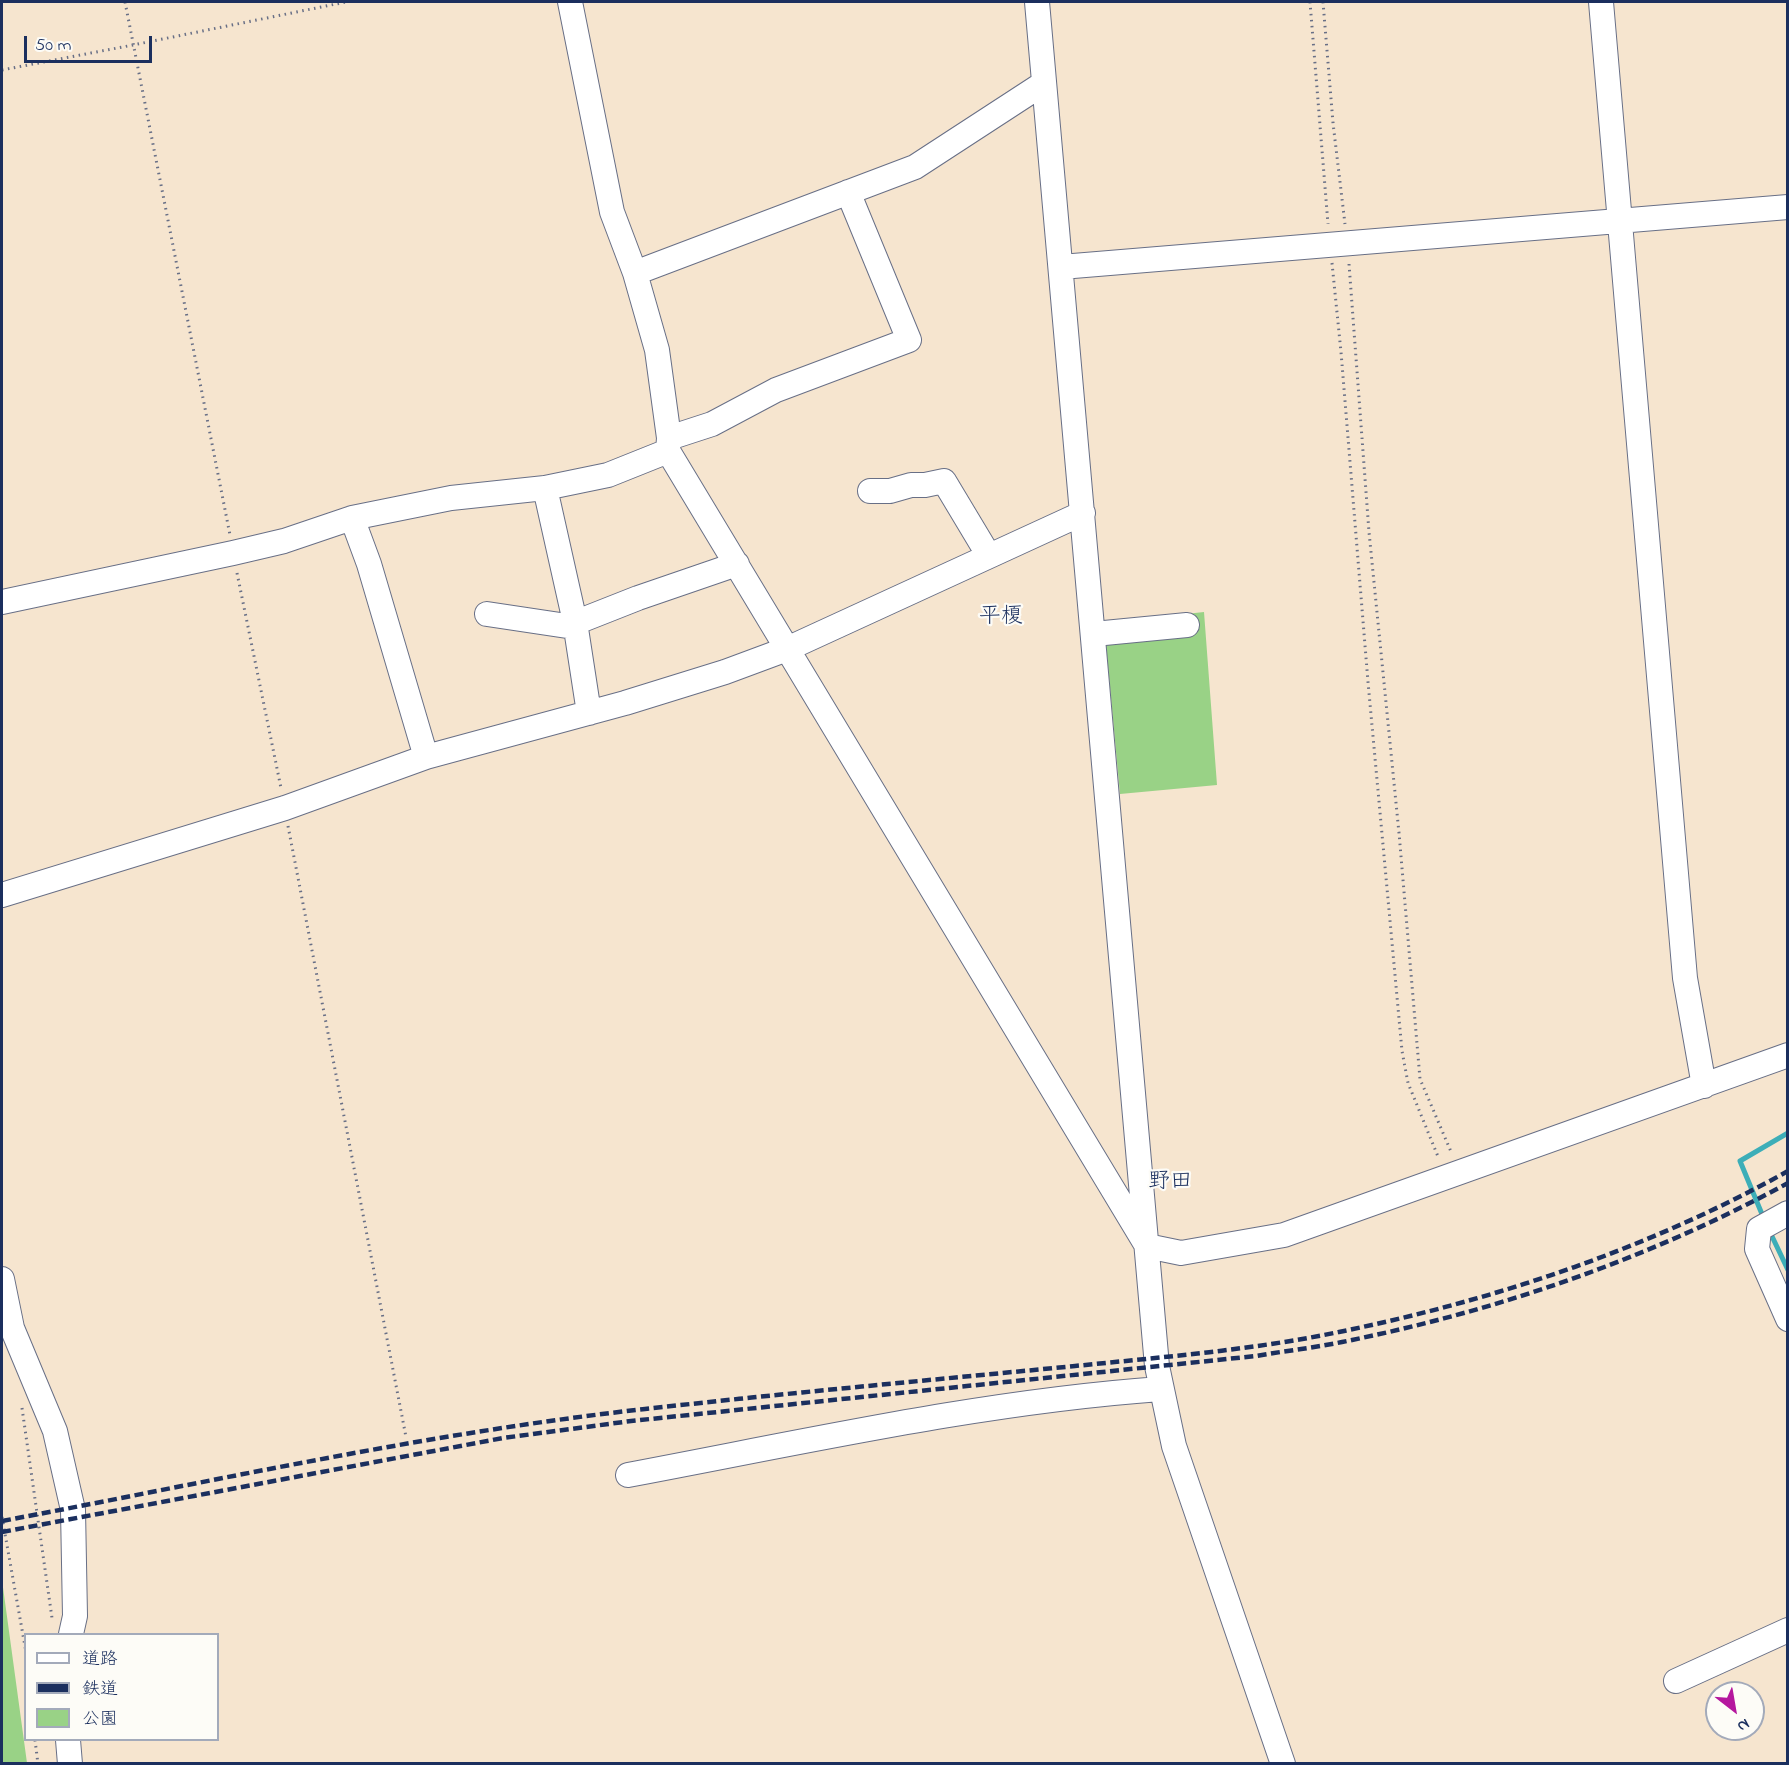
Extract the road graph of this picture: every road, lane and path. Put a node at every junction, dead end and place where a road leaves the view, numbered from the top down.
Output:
1 (125, 2) edge
2 (346, 2) edge
3 (570, 2) edge
4 (1037, 2) edge
5 (1310, 2) edge
6 (1323, 2) edge
7 (1601, 2) edge
8 (133, 45) junction
9 (2, 70) edge
10 (1044, 83) junction
11 (848, 192) junction
12 (1788, 207) edge
13 (1622, 221) junction
14 (1339, 245) junction
15 (1061, 267) junction
16 (635, 273) junction
17 (668, 444) junction
18 (545, 488) junction
19 (870, 491) dead end
20 (1083, 513) junction
21 (352, 518) junction
22 (233, 553) junction
23 (989, 556) junction
24 (737, 564) junction
25 (2, 602) edge
26 (487, 614) dead end
27 (575, 622) junction
28 (1186, 625) dead end
29 (1094, 634) junction
30 (787, 649) junction
31 (589, 713) junction
32 (426, 757) junction
33 (285, 808) junction
34 (2, 895) edge
35 (1788, 1055) edge
36 (1704, 1086) junction
37 (1453, 1174) junction
38 (1788, 1213) edge
39 (1147, 1246) junction
40 (2, 1279) edge
41 (1788, 1319) edge
42 (1160, 1389) junction
43 (21, 1399) dead end
44 (406, 1437) dead end
45 (628, 1475) dead end
46 (2, 1517) edge
47 (62, 1629) edge
48 (1788, 1630) edge
49 (24, 1641) edge
50 (1676, 1681) dead end
51 (35, 1741) edge
52 (68, 1741) edge
53 (38, 1764) edge
54 (70, 1764) edge
55 (1283, 1764) edge

1 - 8 path
2 - 8 path
3 - 16 street
4 - 10 street
5 - 14 path
6 - 14 path
7 - 13 street
8 - 9 path
8 - 22 path
10 - 11 street
10 - 15 street
11 - 16 street
11 - 17 street
12 - 13 street
13 - 14 street
13 - 36 street
14 - 15 street
14 - 37 path
14 - 37 path
15 - 20 street
16 - 17 street
17 - 18 street
17 - 24 street
18 - 21 street
18 - 27 street
19 - 23 street
20 - 23 street
20 - 29 street
21 - 22 street
21 - 32 street
22 - 25 street
22 - 33 path
23 - 30 street
24 - 27 street
24 - 30 street
26 - 27 street
27 - 31 street
28 - 29 street
29 - 39 street
30 - 31 street
30 - 39 street
31 - 32 street
32 - 33 street
33 - 34 street
33 - 44 path
35 - 36 street
36 - 37 street
37 - 39 street
38 - 41 street
39 - 42 street
40 - 47 street
42 - 45 street
42 - 55 street
43 - 47 path
46 - 49 path
48 - 50 street
51 - 53 path
52 - 54 street

